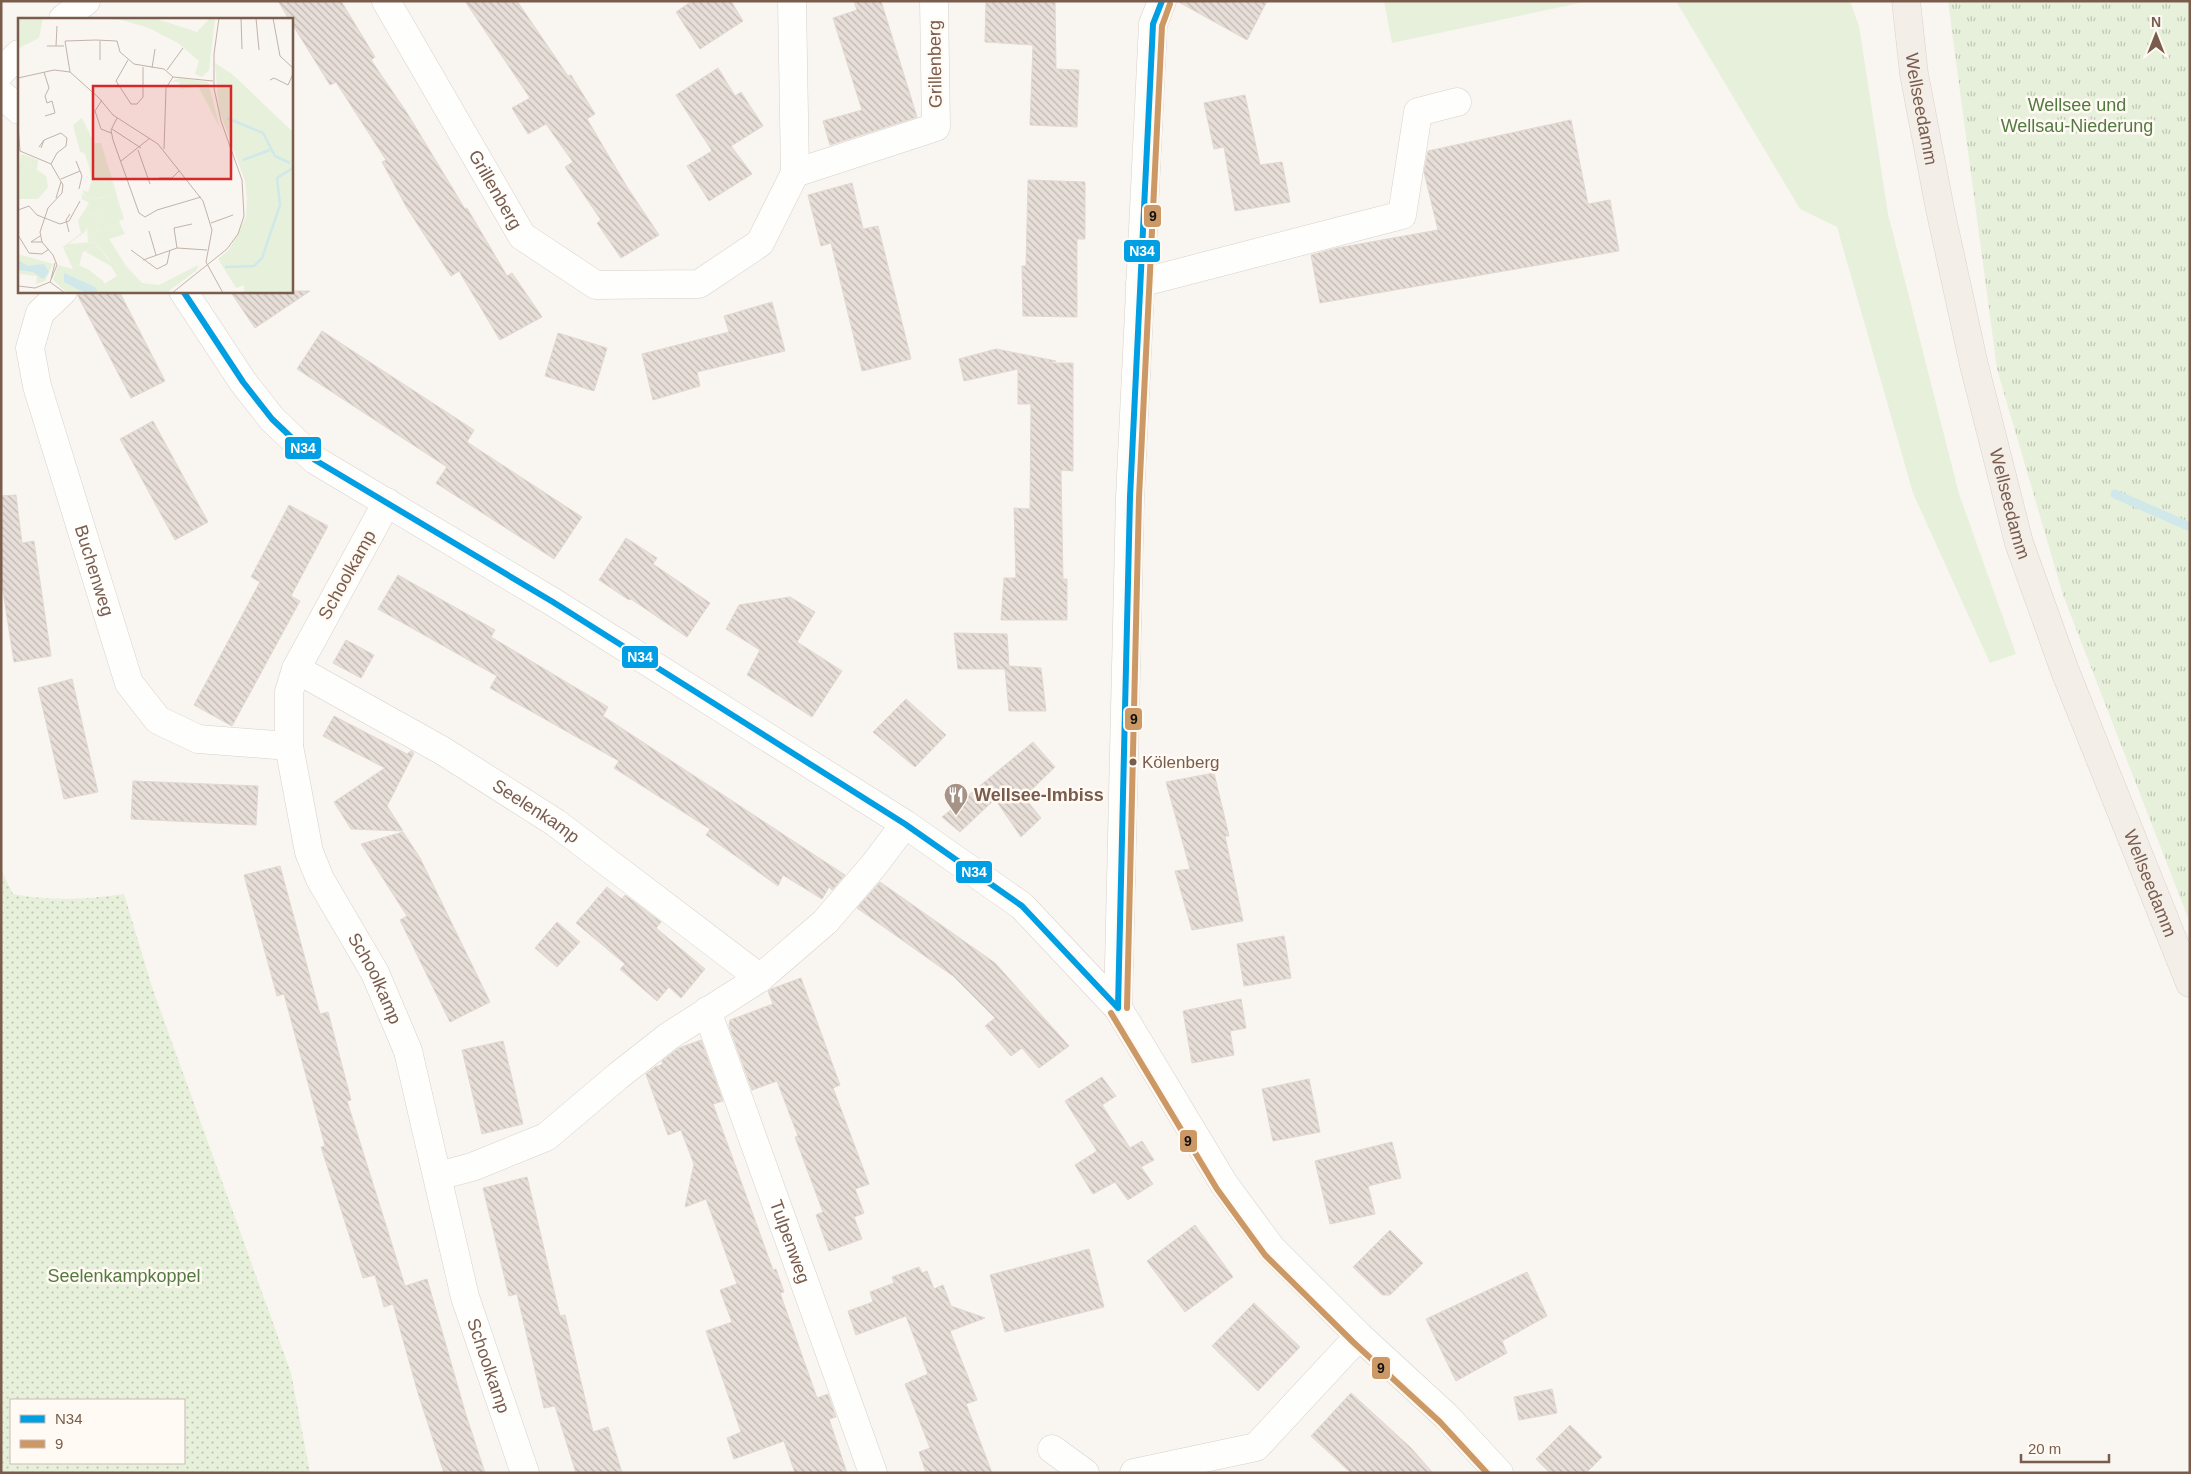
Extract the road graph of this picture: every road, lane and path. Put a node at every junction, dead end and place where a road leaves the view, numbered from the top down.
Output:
1 (86, 1) edge
2 (386, 1) edge
3 (792, 1) edge
4 (934, 1) edge
5 (1162, 1) edge
6 (1906, 1) edge
7 (64, 18) edge
8 (18, 55) edge
9 (1, 72) edge
10 (1, 94) edge
11 (1457, 102) dead end
12 (18, 109) edge
13 (795, 173) junction
14 (1140, 283) junction
15 (62, 292) edge
16 (184, 292) edge
17 (387, 502) junction
18 (296, 669) junction
19 (289, 746) junction
20 (905, 824) junction
21 (760, 978) junction
22 (2190, 983) edge
23 (1118, 1008) junction
24 (707, 1011) junction
25 (438, 1176) junction
26 (1359, 1336) junction
27 (1052, 1449) dead end
28 (525, 1473) edge
29 (873, 1473) edge
30 (1086, 1473) edge
31 (1134, 1473) edge
32 (1500, 1473) edge

1 - 7 street
2 - 13 street, Grillenberg
3 - 13 street, Grillenberg
4 - 13 street, Grillenberg
5 - 14 street
6 - 22 main road, Wellseedamm
8 - 9 street
10 - 12 street
11 - 14 street
14 - 23 street
15 - 19 street, Buchenweg
16 - 17 street
17 - 18 street, Schoolkamp
17 - 20 street
18 - 19 street, Schoolkamp
18 - 21 street, Seelenkamp
19 - 25 street, Schoolkamp
20 - 21 street
20 - 23 street
21 - 24 street
23 - 26 street
24 - 25 street
24 - 29 street, Tulpenweg
25 - 28 street, Schoolkamp
26 - 31 street
26 - 32 street
27 - 30 street

